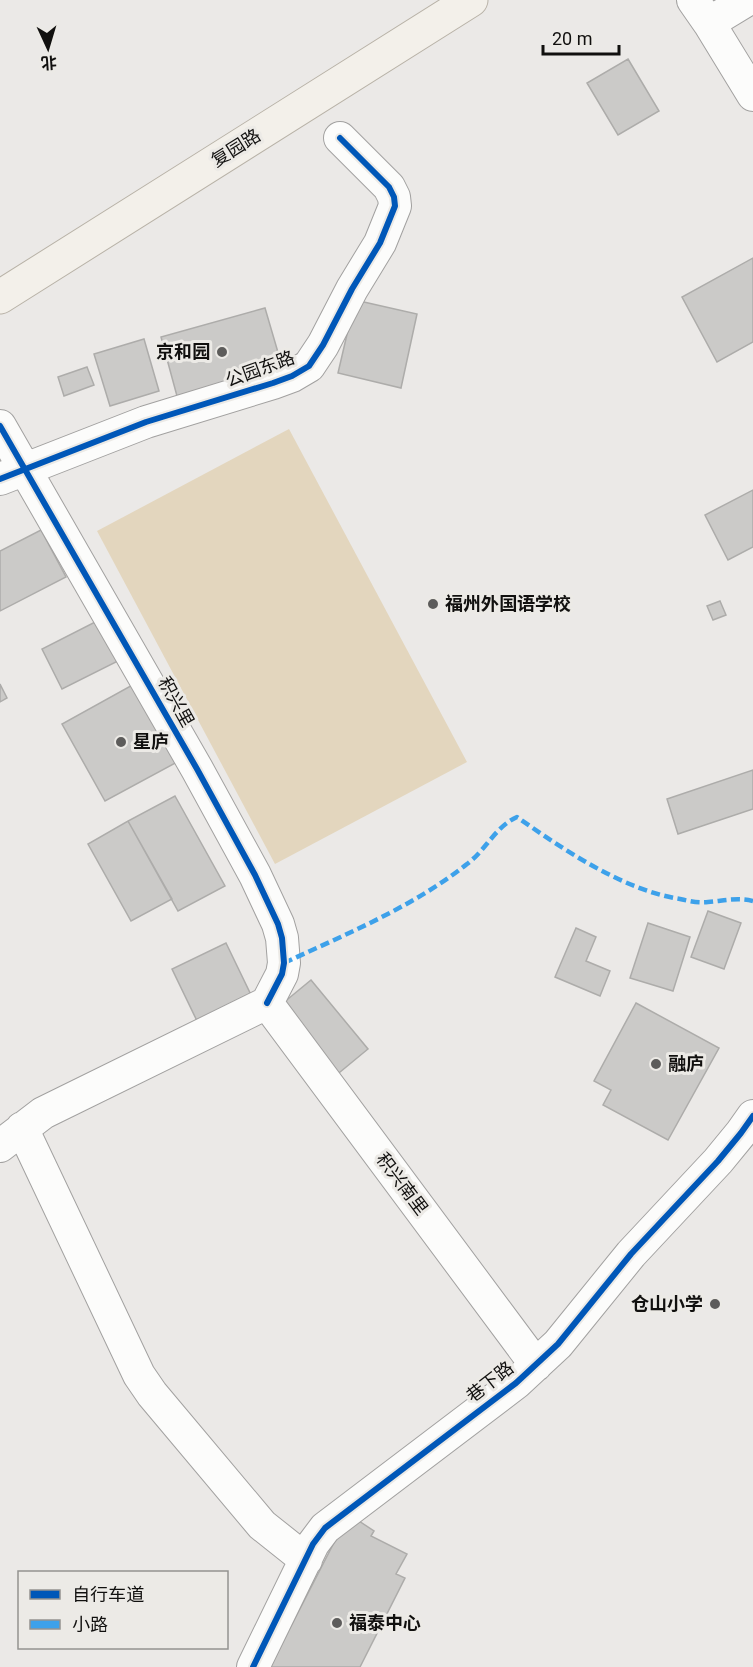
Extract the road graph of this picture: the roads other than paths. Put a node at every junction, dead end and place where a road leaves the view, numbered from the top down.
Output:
1 (471, 0) edge
2 (747, 0) edge
3 (701, 11) edge
4 (753, 95) edge
5 (340, 138) dead end
6 (0, 297) edge
7 (0, 426) edge
8 (13, 474) edge
9 (267, 1004) junction
10 (753, 1116) edge
11 (11, 1137) edge
12 (536, 1365) junction
13 (306, 1560) junction
14 (253, 1667) edge

1 - 6 main road, 复园路
2 - 3 street
3 - 4 street
5 - 8 street, 公园东路
7 - 8 street, 积兴里
8 - 9 street, 积兴里
9 - 11 street
9 - 12 street, 积兴南里
10 - 12 street, 巷下路
11 - 13 street
12 - 13 street, 巷下路
13 - 14 street, 巷下路

